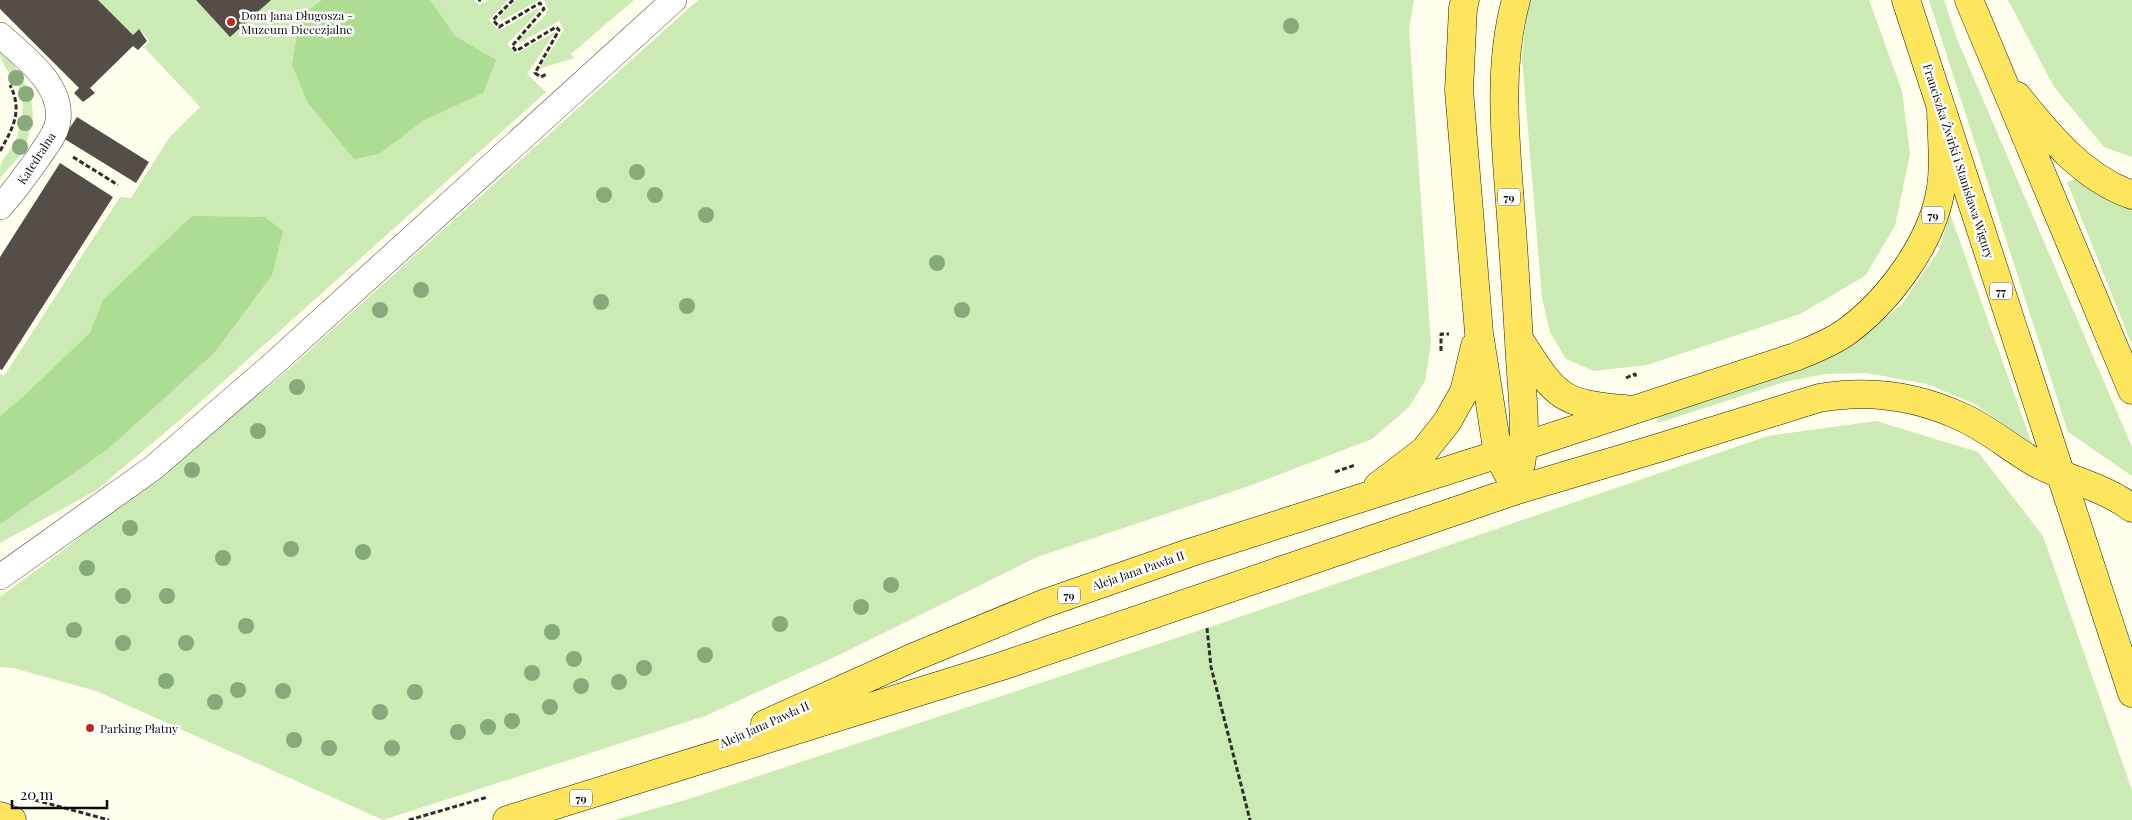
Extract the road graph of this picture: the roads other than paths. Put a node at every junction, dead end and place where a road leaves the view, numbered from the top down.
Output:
1 (674, 0) edge
2 (1465, 0) edge
3 (1516, 0) edge
4 (1906, 0) edge
5 (1969, 0) edge
6 (0, 35) edge
7 (1996, 69) junction
8 (1941, 106) junction
9 (2132, 195) edge
10 (0, 208) edge
11 (1478, 333) junction
12 (1519, 340) junction
13 (2132, 390) edge
14 (1634, 410) junction
15 (2004, 443) junction
16 (1524, 446) junction
17 (1498, 455) junction
18 (2061, 475) junction
19 (1517, 490) junction
20 (1364, 497) junction
21 (2132, 508) edge
22 (2085, 547) junction
23 (0, 577) edge
24 (2129, 684) edge
25 (654, 773) junction
26 (0, 816) edge
27 (12, 820) edge
28 (507, 820) edge

1 - 23 street
2 - 11 main road
3 - 12 main road, 79
4 - 8 main road, Franciszka Żwirki i Stanisława Wigury / 77
5 - 7 main road
6 - 10 street, Katedralna
7 - 9 main road
7 - 13 main road
8 - 14 main road, 79
8 - 18 main road, Franciszka Żwirki i Stanisława Wigury / 77
11 - 17 main road
11 - 20 main road
12 - 14 main road
12 - 16 main road, 79
14 - 16 main road, 79
15 - 18 main road
15 - 19 main road, Aleja Jana Pawła II
15 - 22 main road
16 - 17 main road, Aleja Jana Pawła II / 79
16 - 19 main road
17 - 19 main road
17 - 20 main road, Aleja Jana Pawła II / 79
18 - 21 main road
18 - 22 main road, 77
19 - 25 main road, Aleja Jana Pawła II / 79
20 - 25 main road, Aleja Jana Pawła II / 79
22 - 24 main road, 77
25 - 28 main road, Aleja Jana Pawła II / 79
26 - 27 main road

